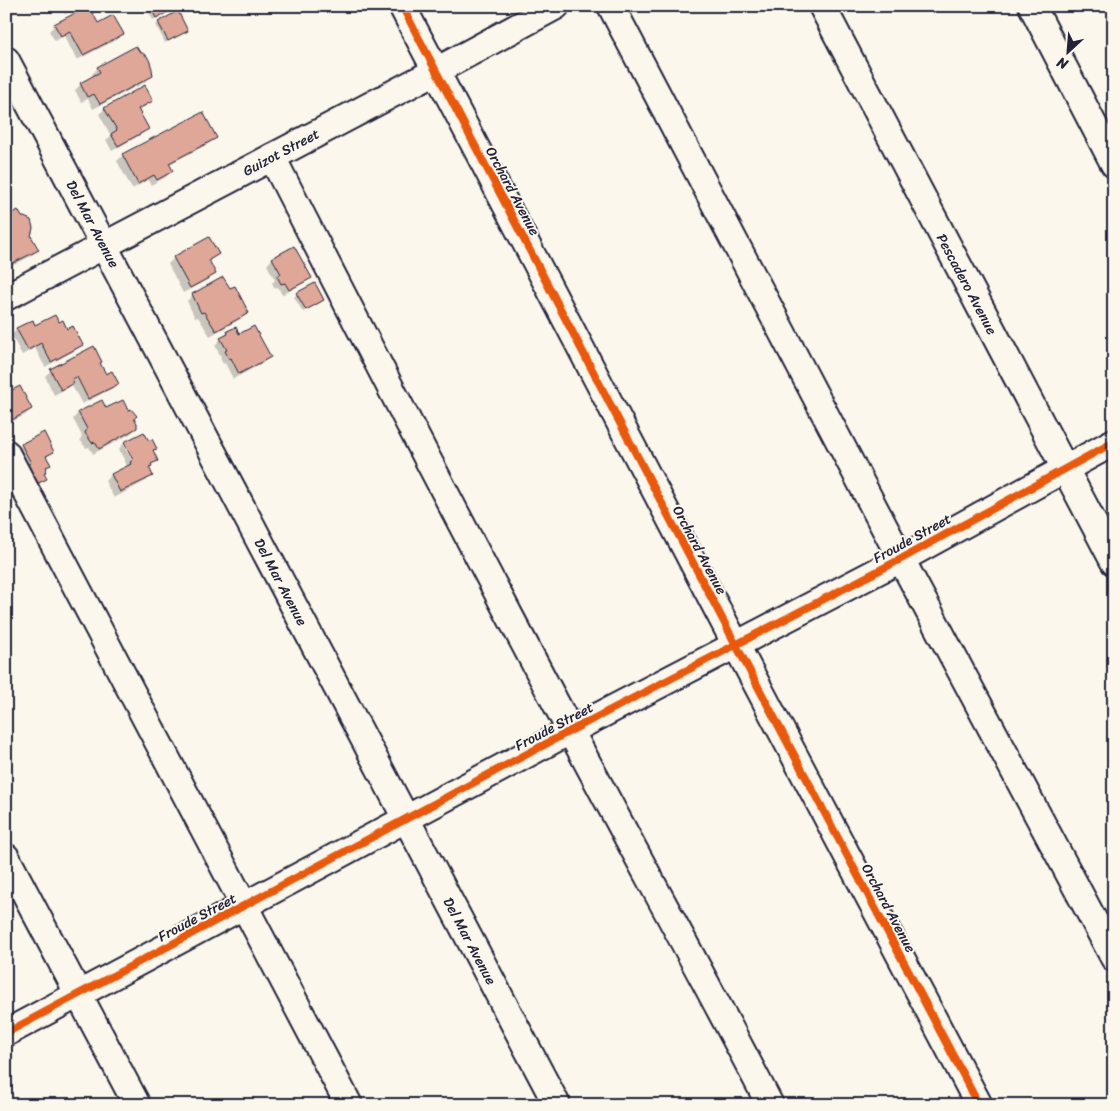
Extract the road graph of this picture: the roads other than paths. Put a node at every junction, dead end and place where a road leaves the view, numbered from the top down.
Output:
1 (402, 6) edge
2 (556, 6) edge
3 (611, 6) edge
4 (822, 6) edge
5 (1032, 6) edge
6 (6, 60) edge
7 (436, 71) junction
8 (272, 157) junction
9 (1114, 164) edge
10 (104, 245) junction
11 (6, 297) edge
12 (1114, 442) edge
13 (6, 453) edge
14 (1064, 469) junction
15 (901, 559) junction
16 (1114, 562) edge
17 (736, 645) junction
18 (570, 731) junction
19 (405, 819) junction
20 (6, 857) edge
21 (244, 906) junction
22 (1114, 958) edge
23 (78, 995) junction
24 (6, 1033) edge
25 (137, 1105) edge
26 (349, 1105) edge
27 (556, 1105) edge
28 (770, 1105) edge
29 (979, 1105) edge

1 - 7 street, Orchard Avenue
2 - 7 street, Guizot Street
3 - 15 street
4 - 14 street, Pescadero Avenue
5 - 9 street
6 - 10 street, Del Mar Avenue
7 - 8 street, Guizot Street
7 - 17 street, Orchard Avenue
8 - 10 street, Guizot Street
8 - 18 street
10 - 11 street, Guizot Street
10 - 19 street, Del Mar Avenue
12 - 14 street, Froude Street
13 - 21 street
14 - 15 street, Froude Street
14 - 16 street, Pescadero Avenue
15 - 17 street, Froude Street
15 - 22 street
17 - 18 street, Froude Street
17 - 29 street, Orchard Avenue
18 - 19 street, Froude Street
18 - 28 street
19 - 21 street, Froude Street
19 - 27 street, Del Mar Avenue
20 - 23 street
21 - 23 street, Froude Street
21 - 26 street
23 - 24 street, Froude Street
23 - 25 street

